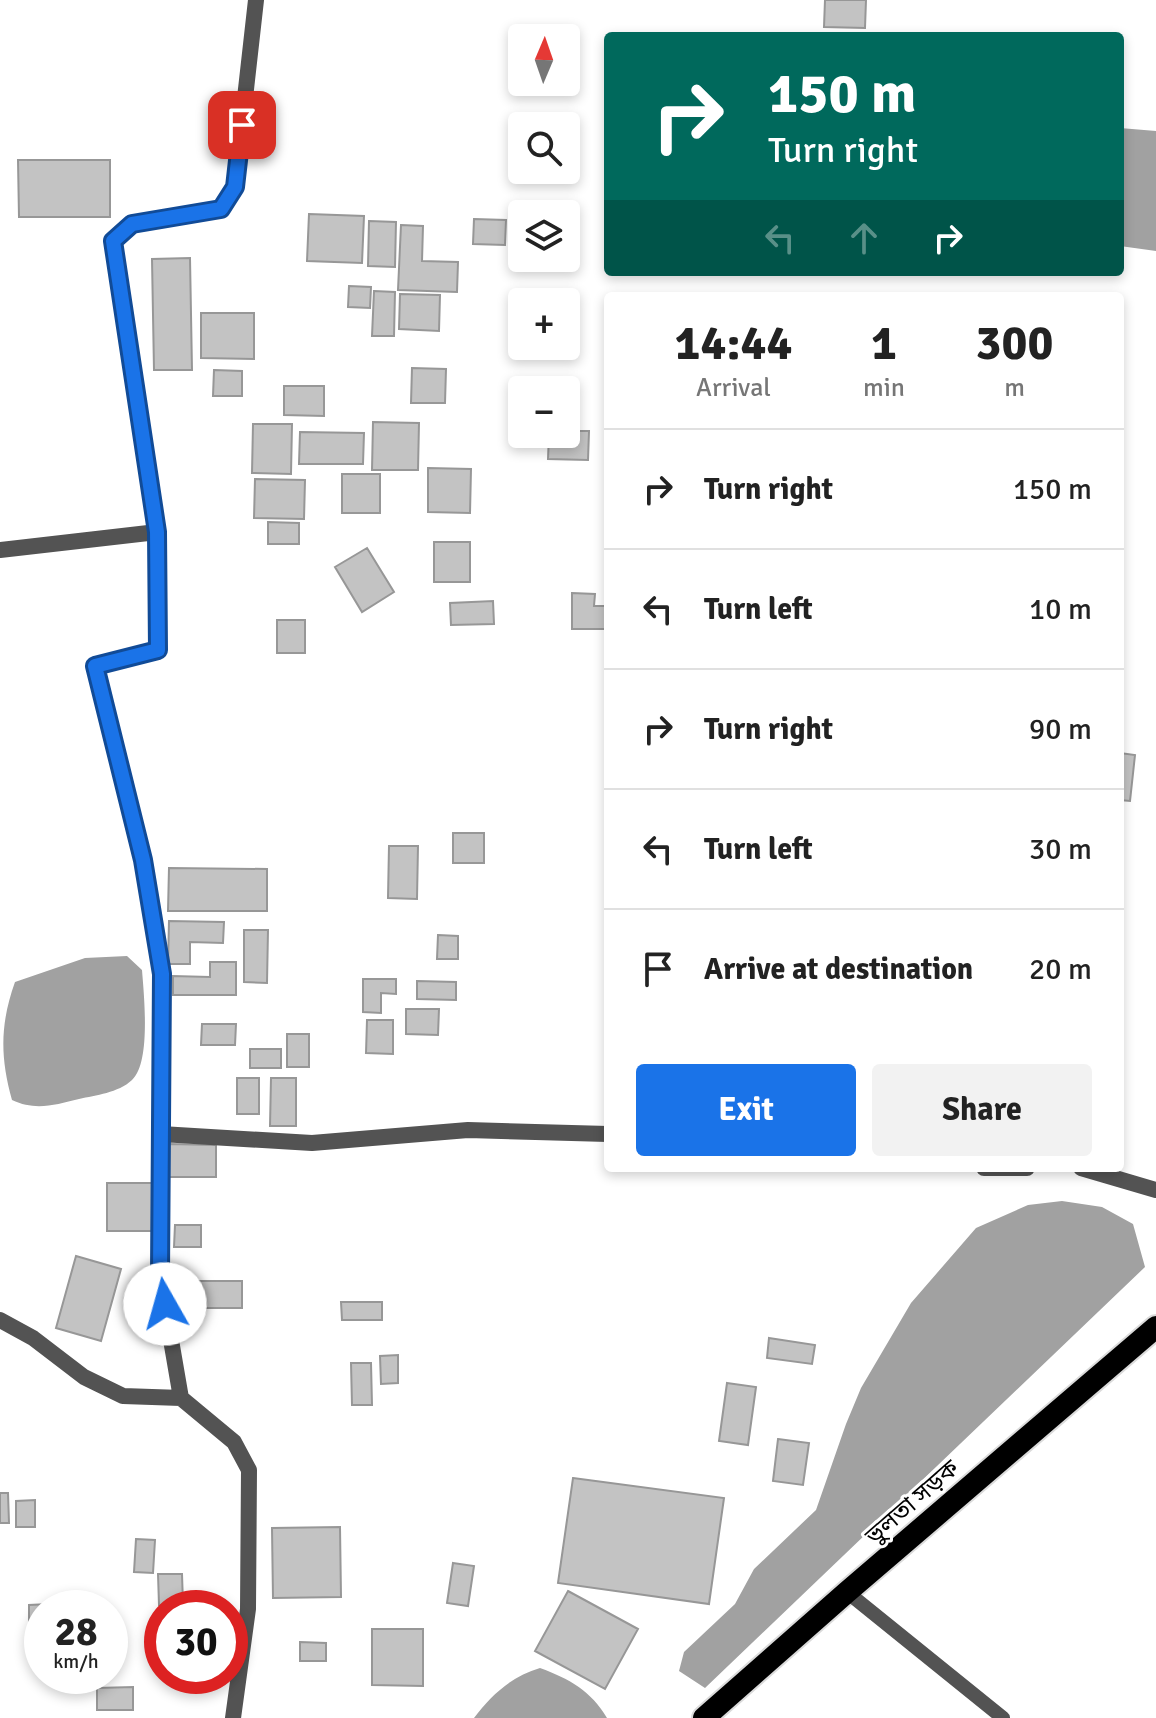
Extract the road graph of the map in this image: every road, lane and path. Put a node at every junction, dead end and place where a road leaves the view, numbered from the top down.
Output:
1 (256, 0) edge
2 (157, 532) junction
3 (0, 550) edge
4 (161, 1134) junction
5 (604, 1134) edge
6 (1095, 1172) edge
7 (1156, 1190) edge
8 (0, 1320) edge
9 (1156, 1327) edge
10 (181, 1398) junction
11 (847, 1592) junction
12 (233, 1718) edge
13 (704, 1718) edge
14 (1003, 1718) edge

1 - 2 street
2 - 3 street
2 - 4 street
4 - 5 street
4 - 10 street
6 - 7 street
8 - 10 street
9 - 11 highway, ভুলতা সড়ক
10 - 12 street
11 - 13 highway, ভুলতা সড়ক
11 - 14 lane

